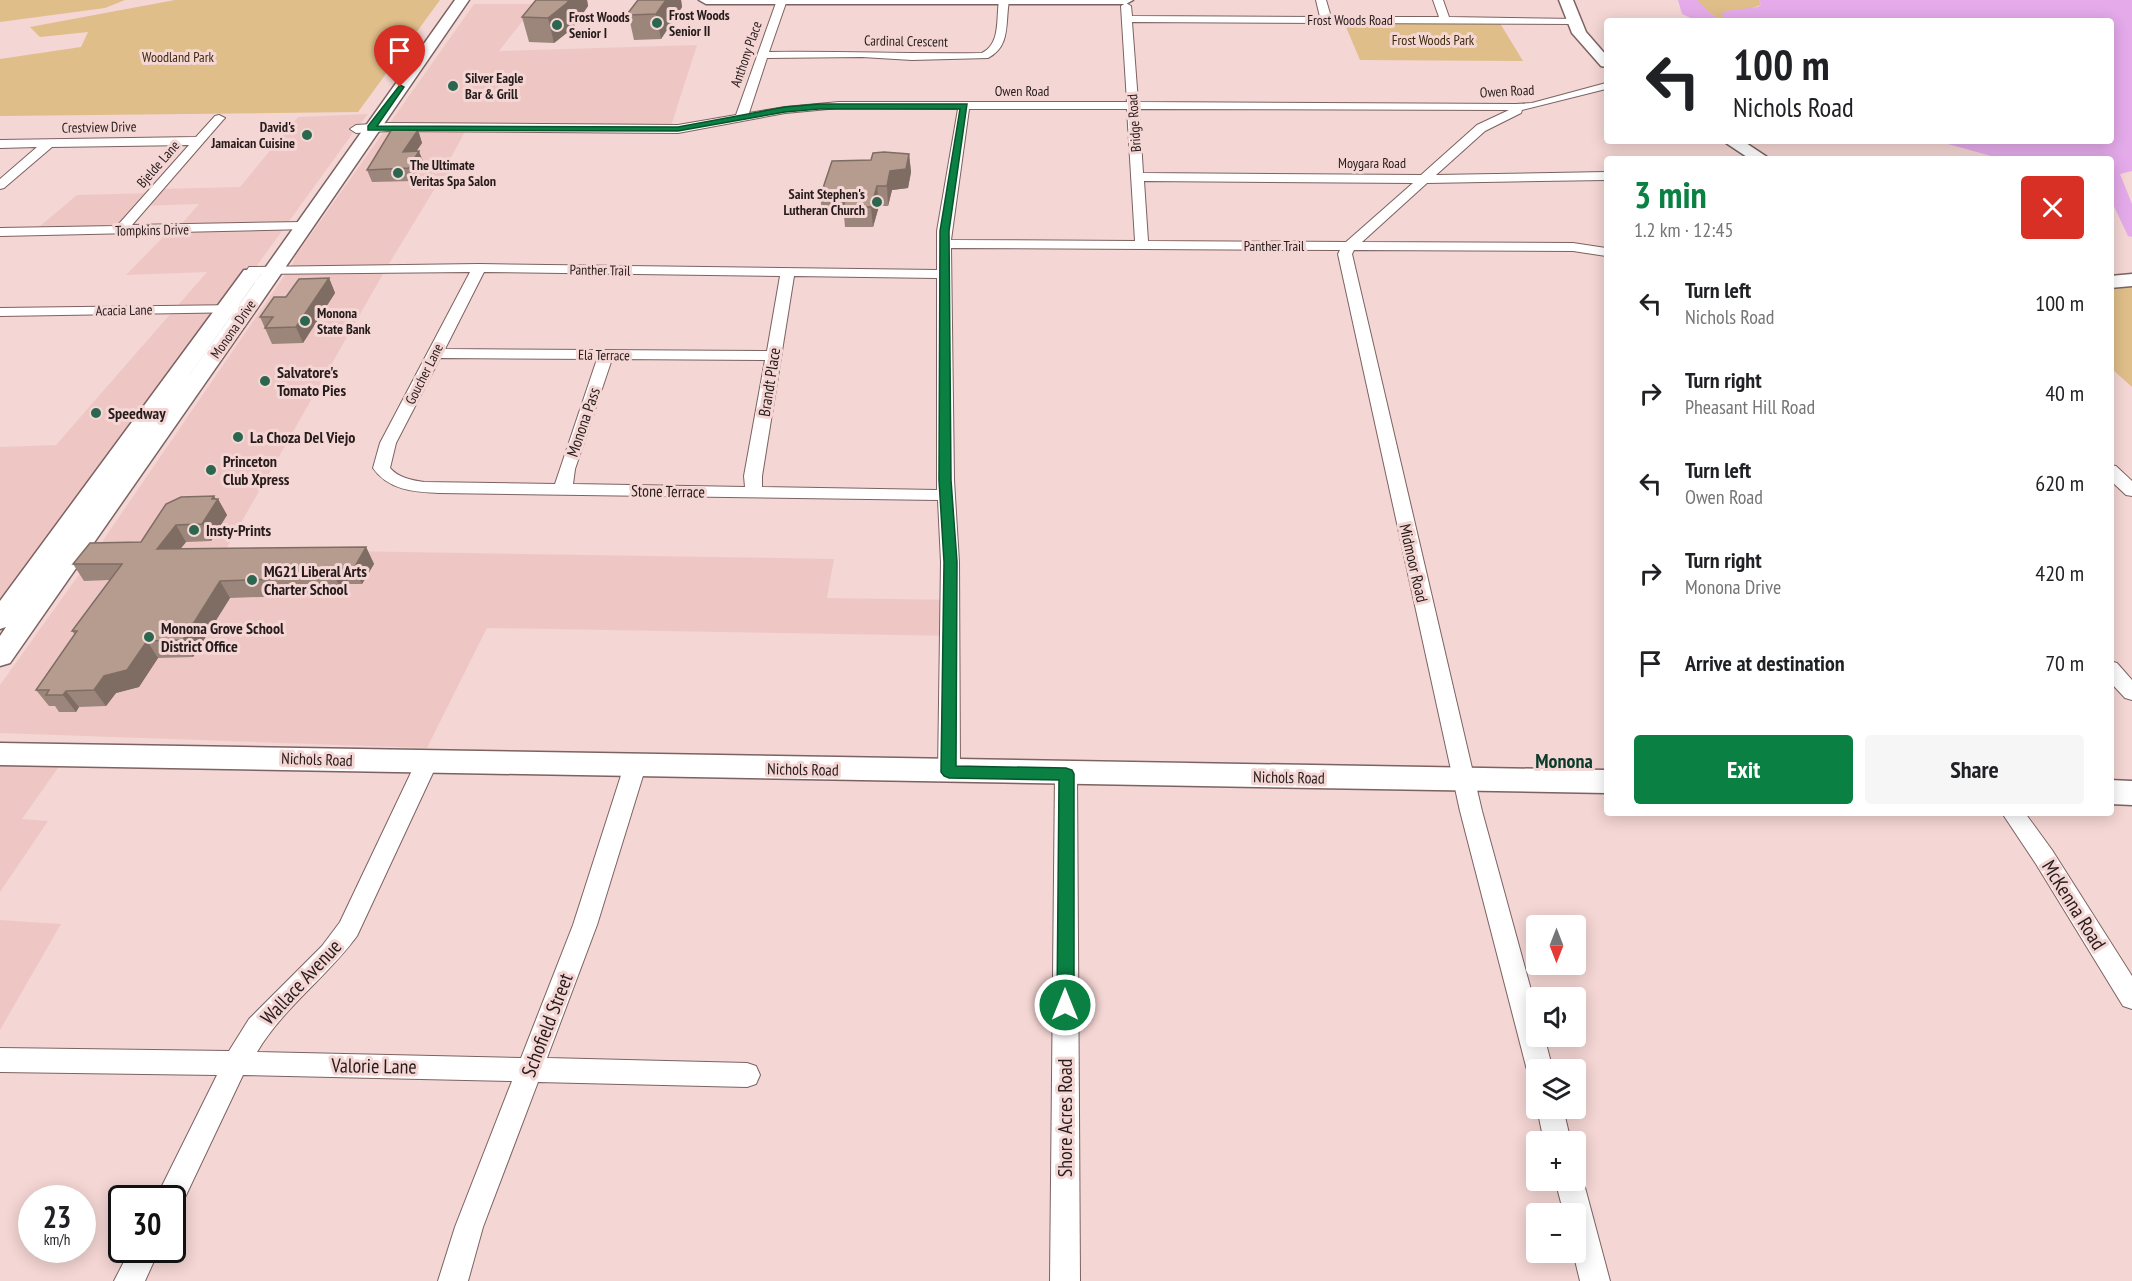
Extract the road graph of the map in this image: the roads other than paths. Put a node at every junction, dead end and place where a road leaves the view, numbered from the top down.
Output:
1 (448, 0) edge
2 (462, 0) edge
3 (706, 0) edge
4 (753, 0) edge
5 (782, 0) edge
6 (871, 0) edge
7 (1126, 0) edge
8 (1321, 0) edge
9 (1438, 0) edge
10 (1566, 0) edge
11 (1004, 1) edge
12 (1127, 19) junction
13 (1326, 20) junction
14 (1444, 20) junction
15 (1573, 21) junction
16 (763, 55) junction
17 (1604, 61) edge
18 (1604, 87) edge
19 (964, 106) junction
20 (1134, 107) junction
21 (1499, 113) junction
22 (219, 118) dead end
23 (741, 118) junction
24 (368, 128) junction
25 (198, 141) junction
26 (49, 143) junction
27 (0, 144) edge
28 (1736, 144) edge
29 (1757, 156) edge
30 (1604, 176) edge
31 (1137, 177) junction
32 (1426, 178) junction
33 (0, 185) edge
34 (295, 226) junction
35 (120, 231) junction
36 (0, 232) edge
37 (944, 244) junction
38 (1142, 245) junction
39 (1349, 246) junction
40 (1604, 252) edge
41 (479, 268) junction
42 (265, 269) junction
43 (789, 272) junction
44 (945, 274) junction
45 (2132, 280) edge
46 (2114, 282) edge
47 (236, 309) junction
48 (1, 313) edge
49 (435, 353) junction
50 (606, 355) junction
51 (773, 356) junction
52 (2114, 474) edge
53 (392, 480) joint
54 (563, 489) junction
55 (2132, 491) edge
56 (754, 492) junction
57 (946, 495) junction
58 (0, 620) edge
59 (0, 656) edge
60 (2114, 673) edge
61 (2132, 693) edge
62 (0, 754) edge
63 (427, 762) junction
64 (635, 766) junction
65 (949, 772) junction
66 (1066, 774) junction
67 (1464, 781) junction
68 (1604, 783) edge
69 (2114, 792) edge
70 (2132, 793) edge
71 (2015, 816) edge
72 (2132, 998) edge
73 (1537, 1059) edge
74 (0, 1060) edge
75 (236, 1063) junction
76 (530, 1070) junction
77 (747, 1075) dead end
78 (176, 1185) edge
79 (1572, 1191) edge
80 (138, 1263) edge
81 (129, 1281) edge
82 (453, 1281) edge
83 (1065, 1281) edge
84 (1594, 1281) edge

1 - 24 street, Monona Drive
2 - 24 street, Monona Drive
3 - 4 street
4 - 5 street
5 - 6 street
5 - 16 street, Anthony Place
6 - 11 street
7 - 11 street
7 - 12 street, Bridge Road
8 - 13 street
9 - 14 street
10 - 15 street
11 - 16 street, Cardinal Crescent
12 - 13 street, Frost Woods Road
12 - 20 street, Bridge Road
13 - 14 street, Frost Woods Road
14 - 15 street, Frost Woods Road
15 - 17 street
16 - 23 street, Anthony Place
18 - 21 street, Owen Road
19 - 20 street, Owen Road
19 - 23 street, Owen Road
19 - 37 street
20 - 21 street, Owen Road
20 - 31 street, Bridge Road
21 - 32 street
22 - 25 street, Bjelde Lane
23 - 24 street, Owen Road
24 - 34 street, Monona Drive
25 - 26 street, Crestview Drive
25 - 35 street, Bjelde Lane
26 - 27 street, Crestview Drive
26 - 33 street
28 - 29 street
30 - 32 street, Moygara Road
31 - 32 street, Moygara Road
31 - 38 street, Bridge Road
32 - 39 street
34 - 35 street, Tompkins Drive
34 - 42 street, Monona Drive
35 - 36 street, Tompkins Drive
37 - 38 street, Panther Trail
37 - 44 street
38 - 39 street, Panther Trail
39 - 40 street, Panther Trail
39 - 67 street, Midmoor Road
41 - 42 street, Panther Trail
41 - 43 street, Panther Trail
41 - 49 street, Goucher Lane
42 - 47 street, Monona Drive
43 - 44 street, Panther Trail
43 - 51 street, Brandt Place
44 - 57 street
45 - 46 street
47 - 48 street, Acacia Lane
47 - 58 street, Monona Drive
47 - 59 street, Monona Drive
49 - 50 street, Ela Terrace
49 - 53 street, Goucher Lane
50 - 51 street, Ela Terrace
50 - 54 street, Monona Pass
51 - 56 street, Brandt Place
52 - 55 street
53 - 54 street, Stone Terrace
54 - 56 street, Stone Terrace
56 - 57 street, Stone Terrace
57 - 65 street
60 - 61 street
62 - 63 street, Nichols Road
63 - 64 street, Nichols Road
63 - 75 street, Wallace Avenue
64 - 65 street, Nichols Road
64 - 76 street, Schofield Street
65 - 66 street, Nichols Road
66 - 67 street, Nichols Road
66 - 83 street, Shore Acres Road
67 - 68 street, Nichols Road
67 - 73 street, Midmoor Road
69 - 70 street
71 - 72 street, McKenna Road
74 - 75 street, Valorie Lane
75 - 76 street, Valorie Lane
75 - 78 street, Wallace Avenue
76 - 77 street, Valorie Lane
76 - 82 street, Schofield Street
79 - 84 street
80 - 81 street

